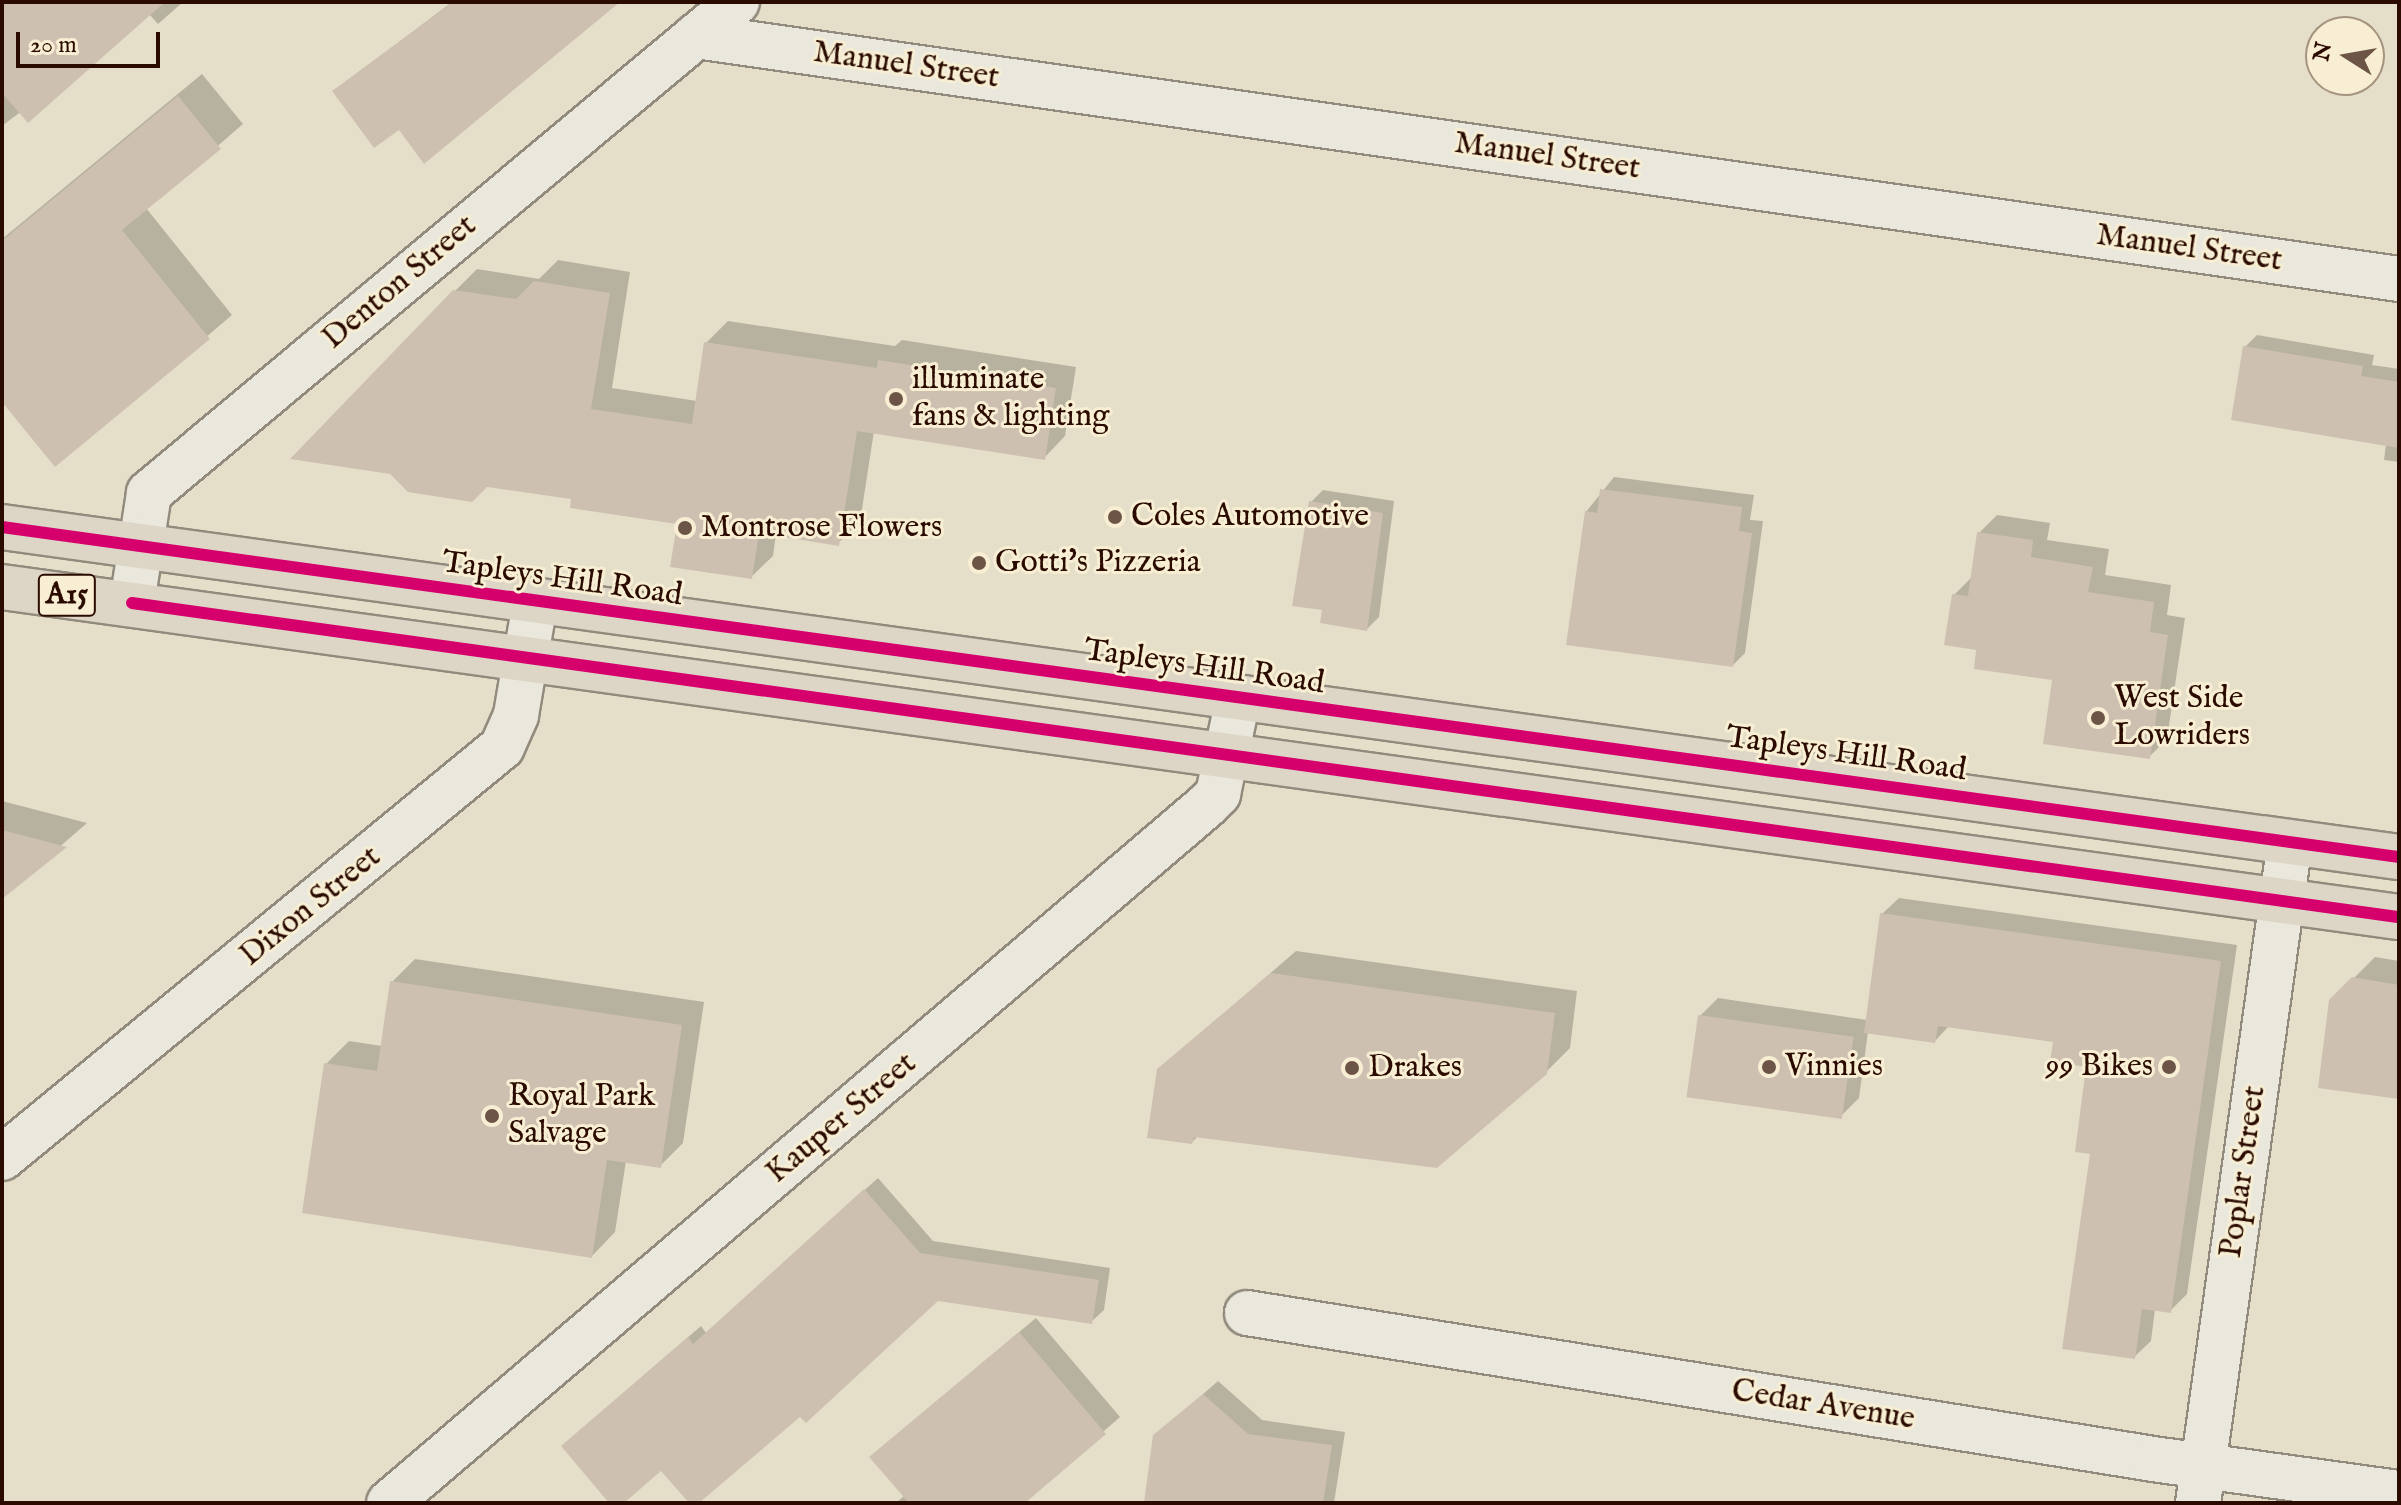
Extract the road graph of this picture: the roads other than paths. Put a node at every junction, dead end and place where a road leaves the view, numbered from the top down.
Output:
1 (737, 2) edge
2 (696, 36) junction
3 (2399, 279) edge
4 (2, 527) edge
5 (138, 546) junction
6 (2, 587) edge
7 (132, 603) junction
8 (535, 603) junction
9 (526, 655) junction
10 (1238, 699) junction
11 (1227, 757) junction
12 (2290, 842) junction
13 (2399, 857) edge
14 (2282, 899) junction
15 (2399, 917) edge
16 (2, 1158) edge
17 (1247, 1313) dead end
18 (2200, 1485) edge
19 (2399, 1493) edge
20 (389, 1503) edge

1 - 2 street, Denton Street
2 - 3 street, Manuel Street
2 - 5 street, Denton Street
4 - 5 main road, Tapleys Hill Road / A15
5 - 7 street, Denton Street
5 - 8 main road, Tapleys Hill Road / A15
6 - 7 main road, A15
7 - 9 main road, A15
8 - 9 street, Dixon Street
8 - 10 main road, Tapleys Hill Road / A15
9 - 11 main road, A15
9 - 16 street, Dixon Street
10 - 11 street, Kauper Street
10 - 12 main road, Tapleys Hill Road / A15
11 - 14 main road, A15
11 - 20 street, Kauper Street
12 - 13 main road, Tapleys Hill Road / A15
12 - 14 street, Poplar Street
14 - 15 main road, A15
14 - 18 street, Poplar Street
17 - 18 street, Cedar Avenue
18 - 19 street, Cedar Avenue

